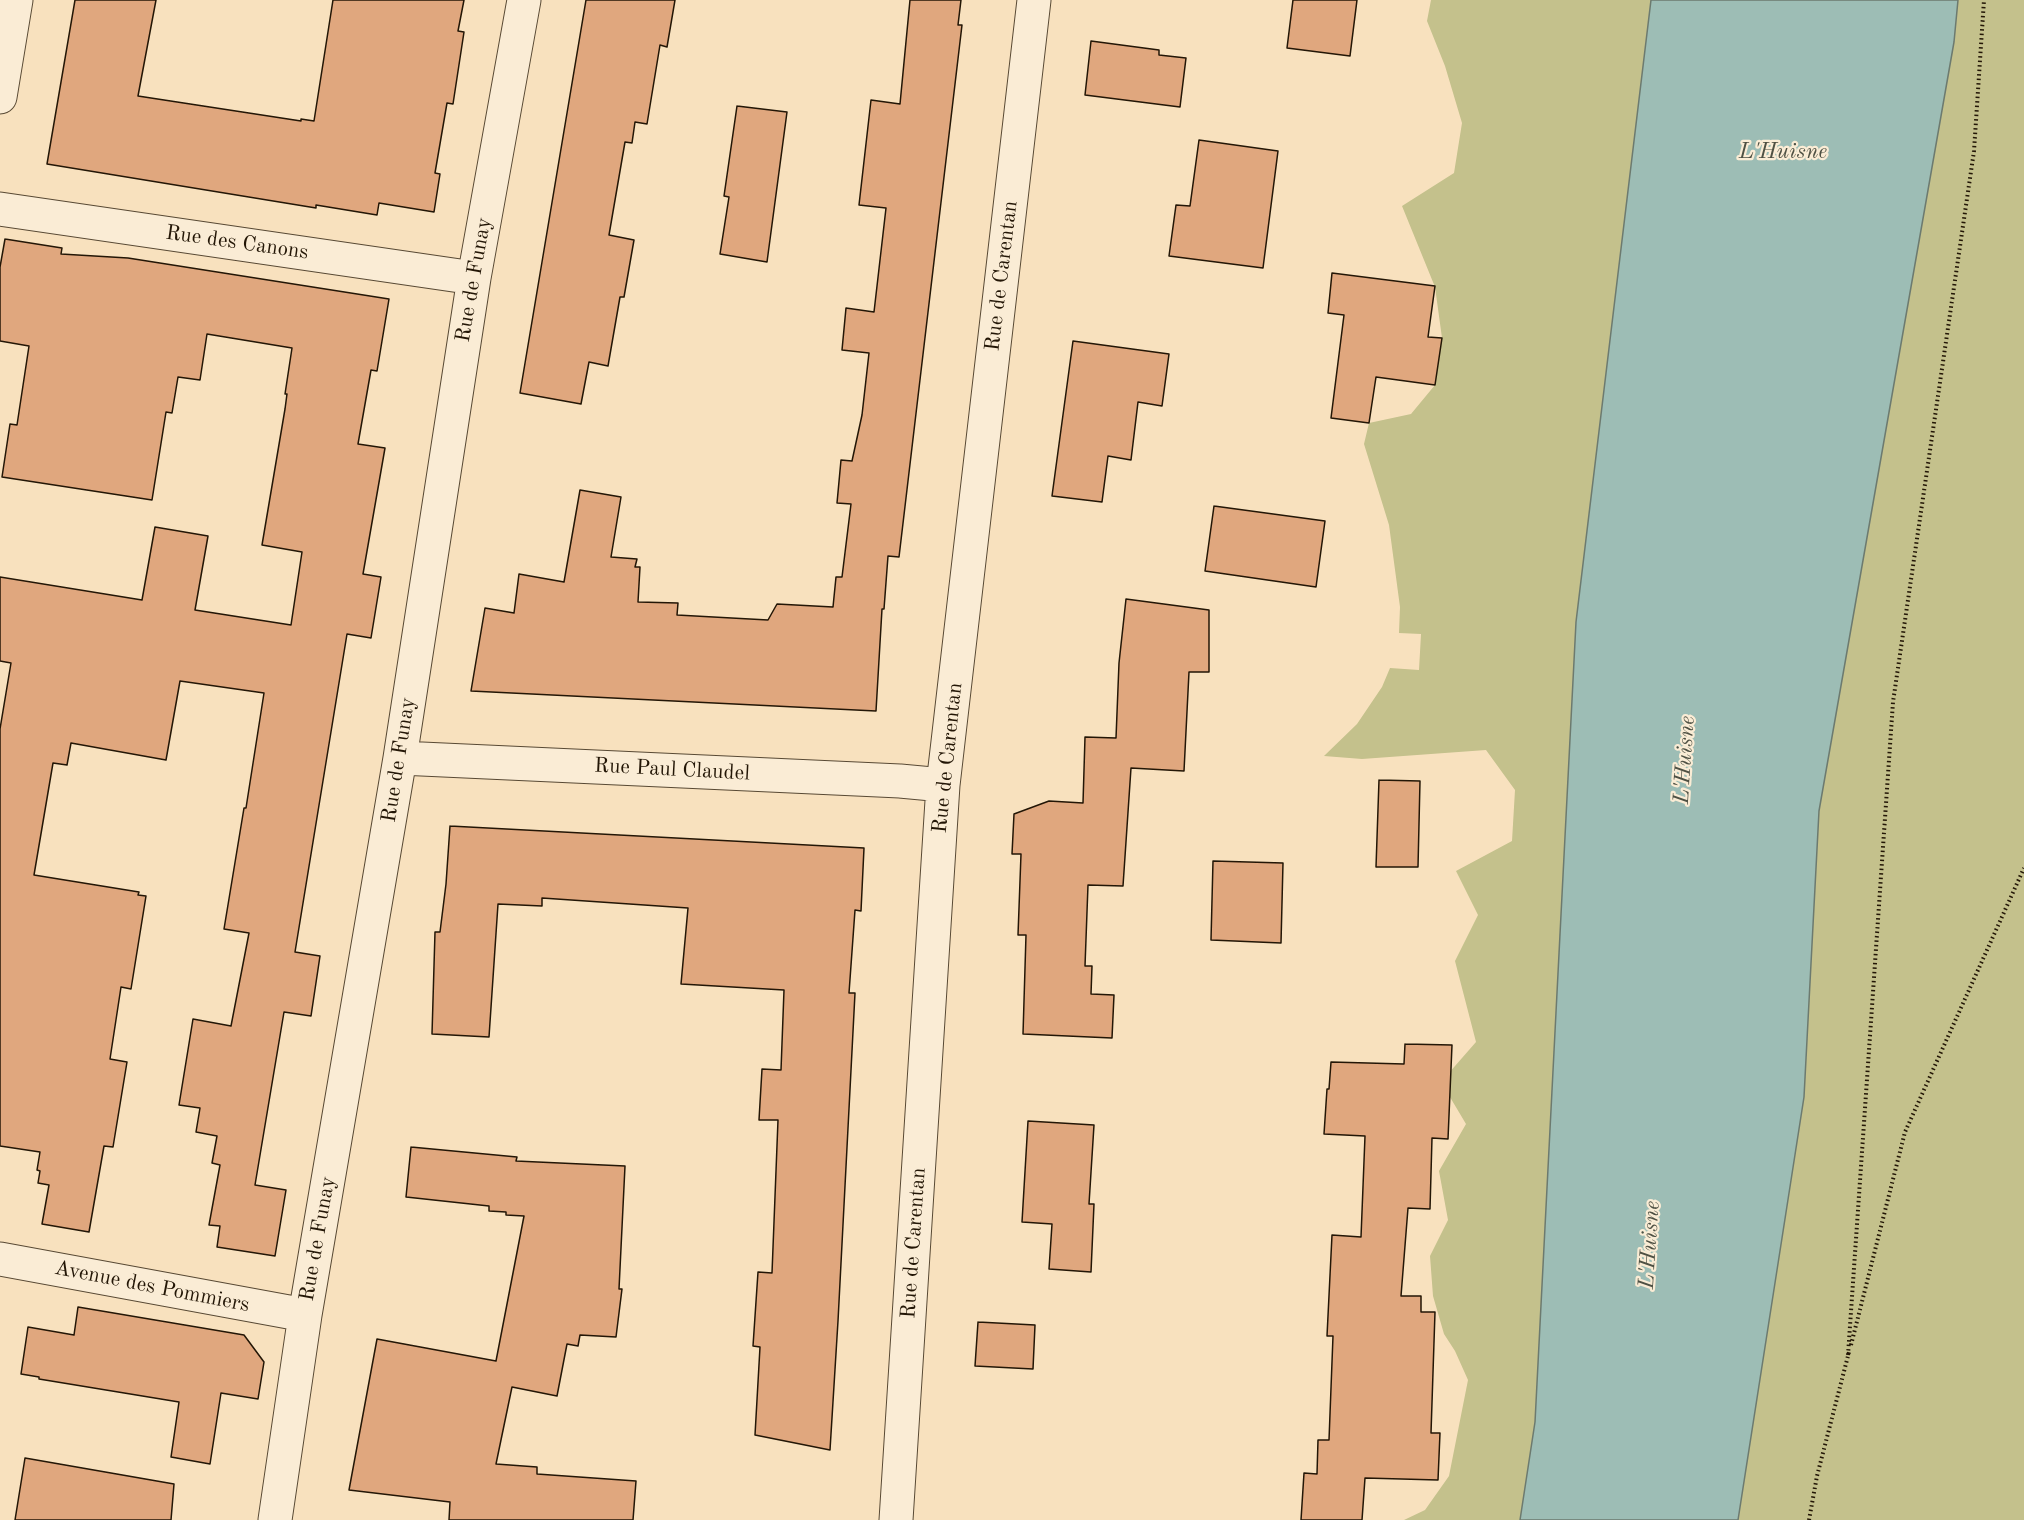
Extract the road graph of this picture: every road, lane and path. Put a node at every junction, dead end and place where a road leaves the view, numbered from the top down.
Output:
1 (16, 0) edge
2 (524, 0) edge
3 (1034, 0) edge
4 (1984, 0) edge
5 (0, 97) edge
6 (0, 208) edge
7 (474, 278) junction
8 (400, 758) junction
9 (943, 785) junction
10 (2024, 868) edge
11 (0, 1259) edge
12 (305, 1316) junction
13 (1848, 1355) junction
14 (275, 1520) edge
15 (896, 1520) edge
16 (1809, 1520) edge

1 - 5 street
2 - 7 street, Rue de Funay
3 - 9 street, Rue de Carentan
4 - 13 path
6 - 7 street, Rue des Canons
7 - 8 street, Rue de Funay
8 - 9 street, Rue Paul Claudel
8 - 12 street, Rue de Funay
9 - 15 street, Rue de Carentan
10 - 13 path
11 - 12 street, Avenue des Pommiers
12 - 14 street, Rue de Funay
13 - 16 path

